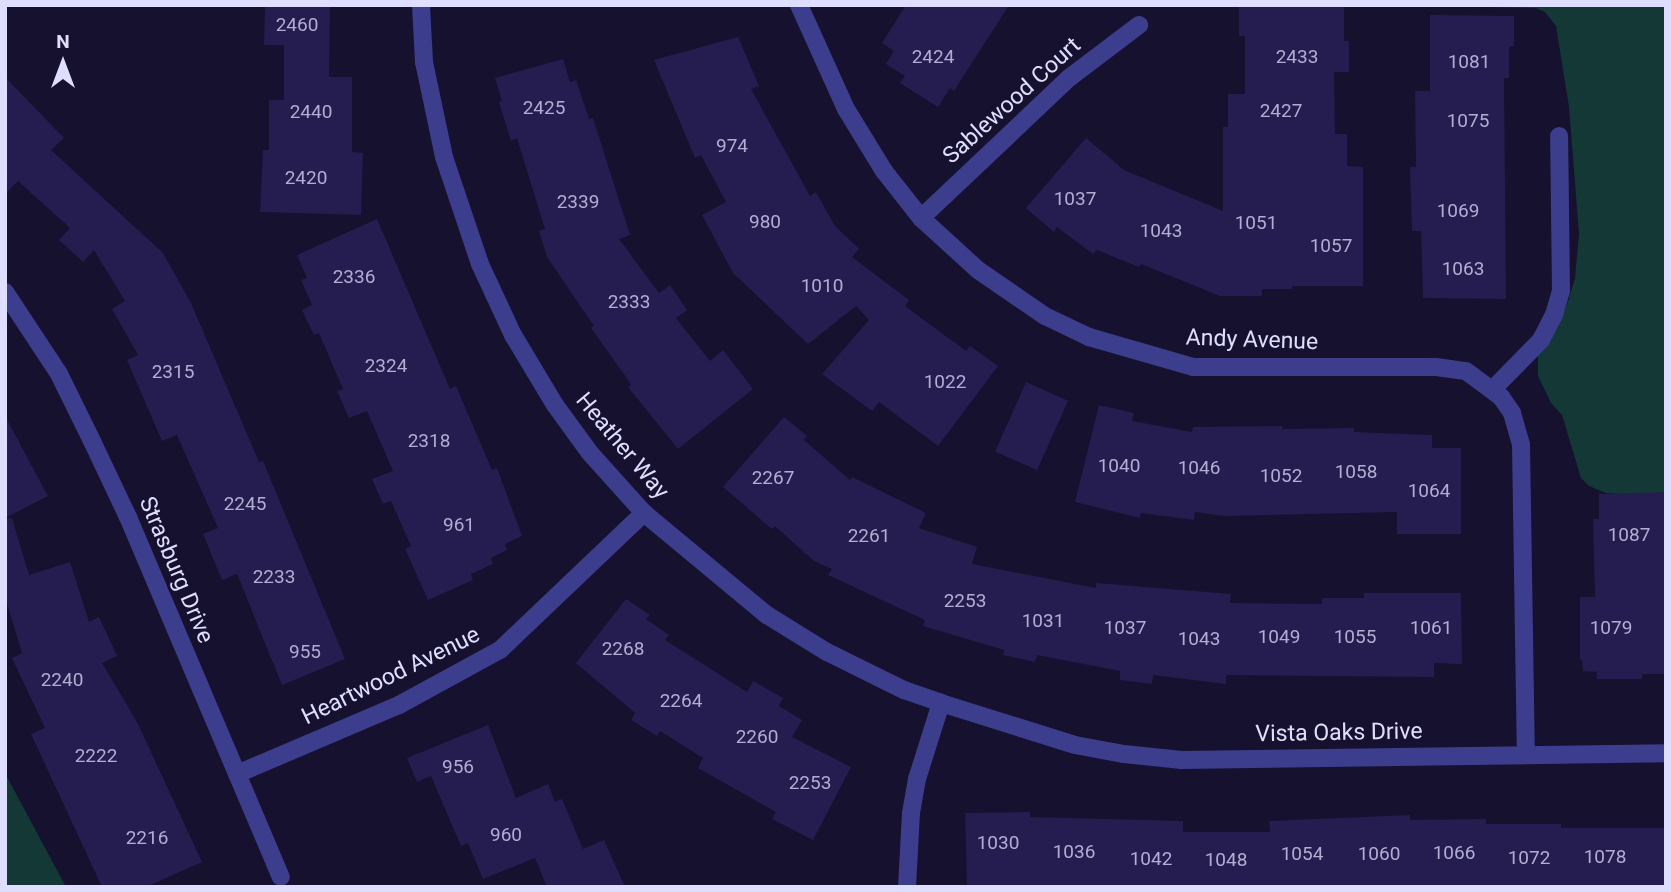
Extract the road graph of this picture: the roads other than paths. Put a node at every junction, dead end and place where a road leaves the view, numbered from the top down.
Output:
1 (421, 5) edge
2 (799, 5) edge
3 (1139, 25) dead end
4 (1559, 136) dead end
5 (921, 218) junction
6 (5, 292) edge
7 (1493, 389) junction
8 (644, 513) junction
9 (941, 704) junction
10 (1017, 728) joint
11 (1666, 753) edge
12 (1525, 754) junction
13 (237, 774) junction
14 (281, 877) dead end
15 (907, 887) edge

1 - 8 street, Heather Way
2 - 5 street, Andy Avenue
3 - 5 street, Sablewood Court
4 - 7 street
5 - 7 street, Andy Avenue
6 - 13 street, Strasburg Drive
7 - 12 street, Andy Avenue
8 - 9 street, Heather Way
8 - 13 street, Heartwood Avenue
9 - 10 street, Heather Way
9 - 15 street
10 - 12 street, Vista Oaks Drive
11 - 12 street, Vista Oaks Drive
13 - 14 street, Strasburg Drive

